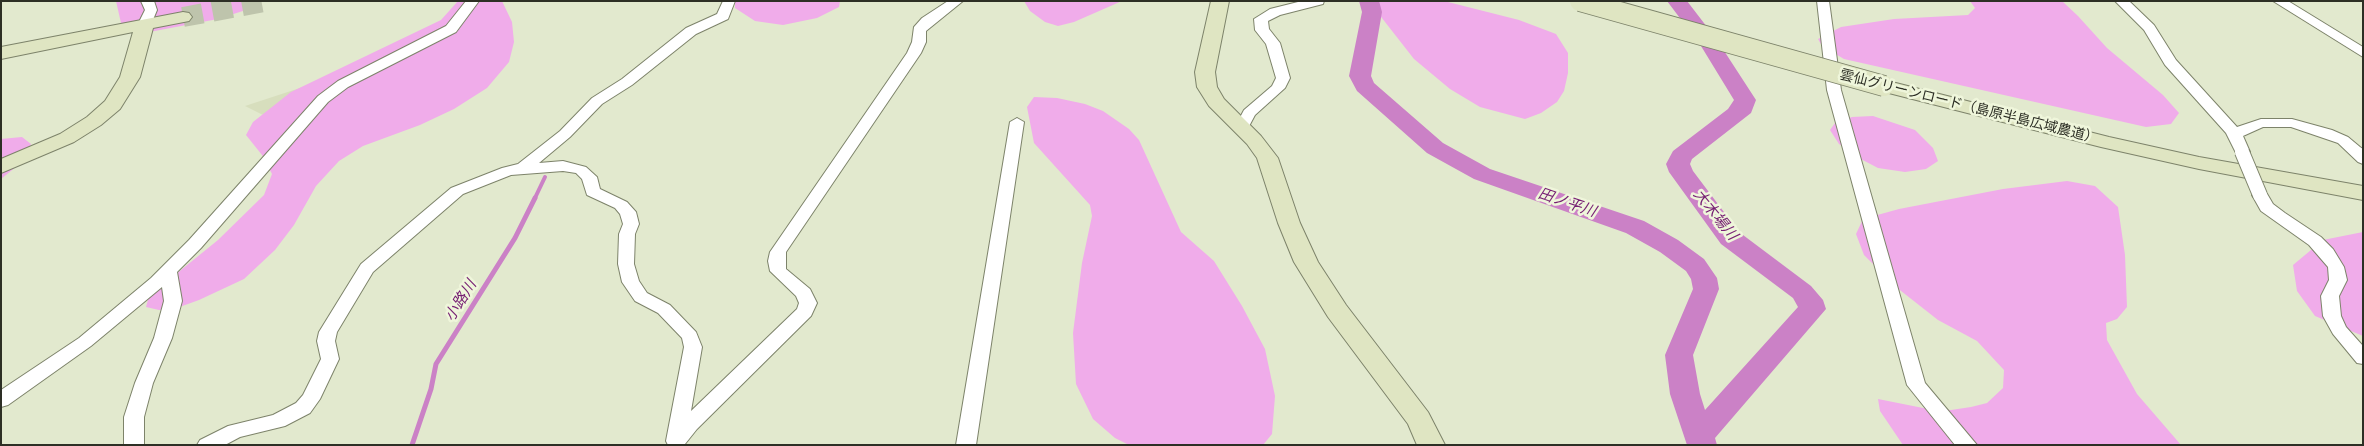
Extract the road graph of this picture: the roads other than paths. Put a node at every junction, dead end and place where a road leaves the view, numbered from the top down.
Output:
1 (147, 1) edge
2 (473, 1) edge
3 (729, 1) edge
4 (957, 1) edge
5 (1220, 1) edge
6 (1318, 1) edge
7 (1580, 1) edge
8 (1823, 1) edge
9 (2121, 1) edge
10 (2280, 1) edge
11 (183, 17) tunnel mouth
12 (138, 25) junction
13 (1, 53) edge
14 (2363, 53) edge
15 (1018, 122) dead end
16 (1242, 126) junction
17 (2234, 131) junction
18 (2363, 160) edge
19 (1, 168) edge
20 (523, 168) junction
21 (2363, 192) edge
22 (168, 270) junction
23 (2363, 358) edge
24 (1, 400) edge
25 (675, 443) edge
26 (134, 445) edge
27 (207, 445) edge
28 (966, 445) edge
29 (1431, 445) edge
30 (1967, 445) edge

1 - 12 street
2 - 22 street
3 - 20 street
4 - 25 street
5 - 16 street
6 - 16 street
7 - 21 street, 雲仙グリーンロード（島原半島広域農道）, bridge
8 - 30 street
9 - 17 street
10 - 14 street
11 - 12 street
12 - 13 street
12 - 19 street
15 - 28 street
16 - 29 street
17 - 18 street
17 - 23 street, bridge
20 - 25 street
20 - 27 street
22 - 24 street
22 - 26 street

